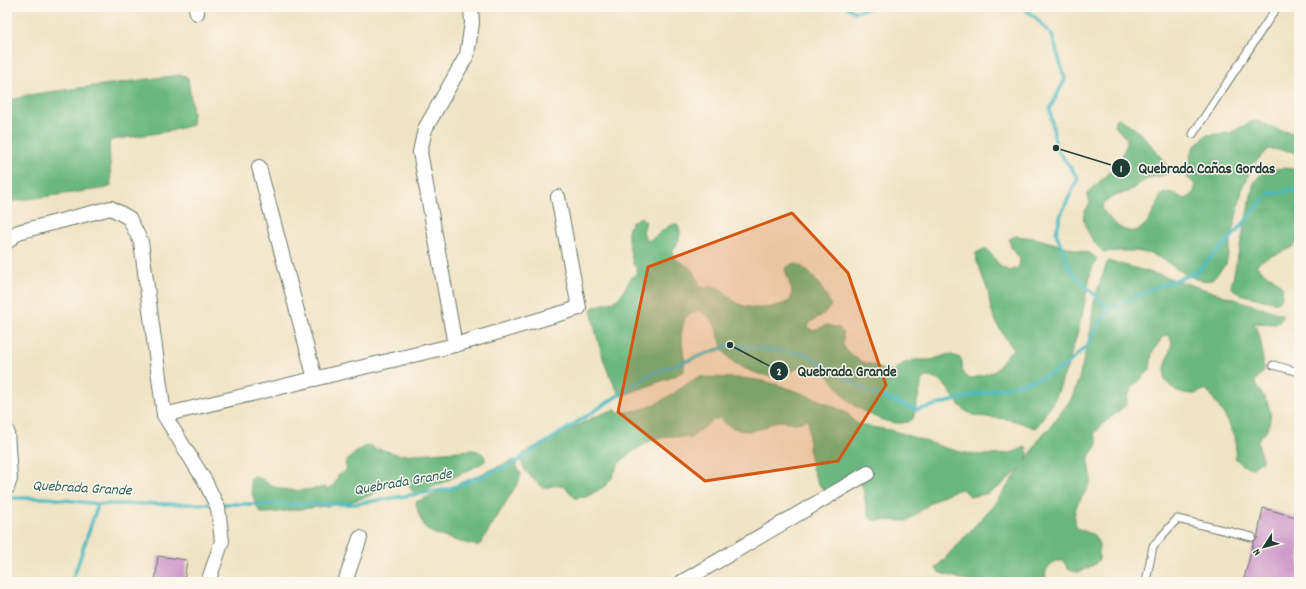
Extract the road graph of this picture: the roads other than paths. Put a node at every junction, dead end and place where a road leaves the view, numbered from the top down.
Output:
1 (471, 7) edge
2 (1277, 7) edge
3 (1193, 134) dead end
4 (260, 167) dead end
5 (558, 197) dead end
6 (7, 242) edge
7 (455, 345) junction
8 (1273, 365) dead end
9 (1299, 372) edge
10 (315, 379) junction
11 (164, 415) junction
12 (7, 432) edge
13 (868, 473) dead end
14 (7, 488) edge
15 (1252, 537) dead end
16 (360, 538) dead end
17 (208, 582) edge
18 (344, 582) edge
19 (682, 582) edge
20 (1146, 582) edge

1 - 7 street
2 - 3 lane
4 - 10 street
5 - 7 street
6 - 11 street
7 - 10 street
8 - 9 lane
10 - 11 street
11 - 17 street
12 - 14 street
13 - 19 street
15 - 20 lane
16 - 18 street

